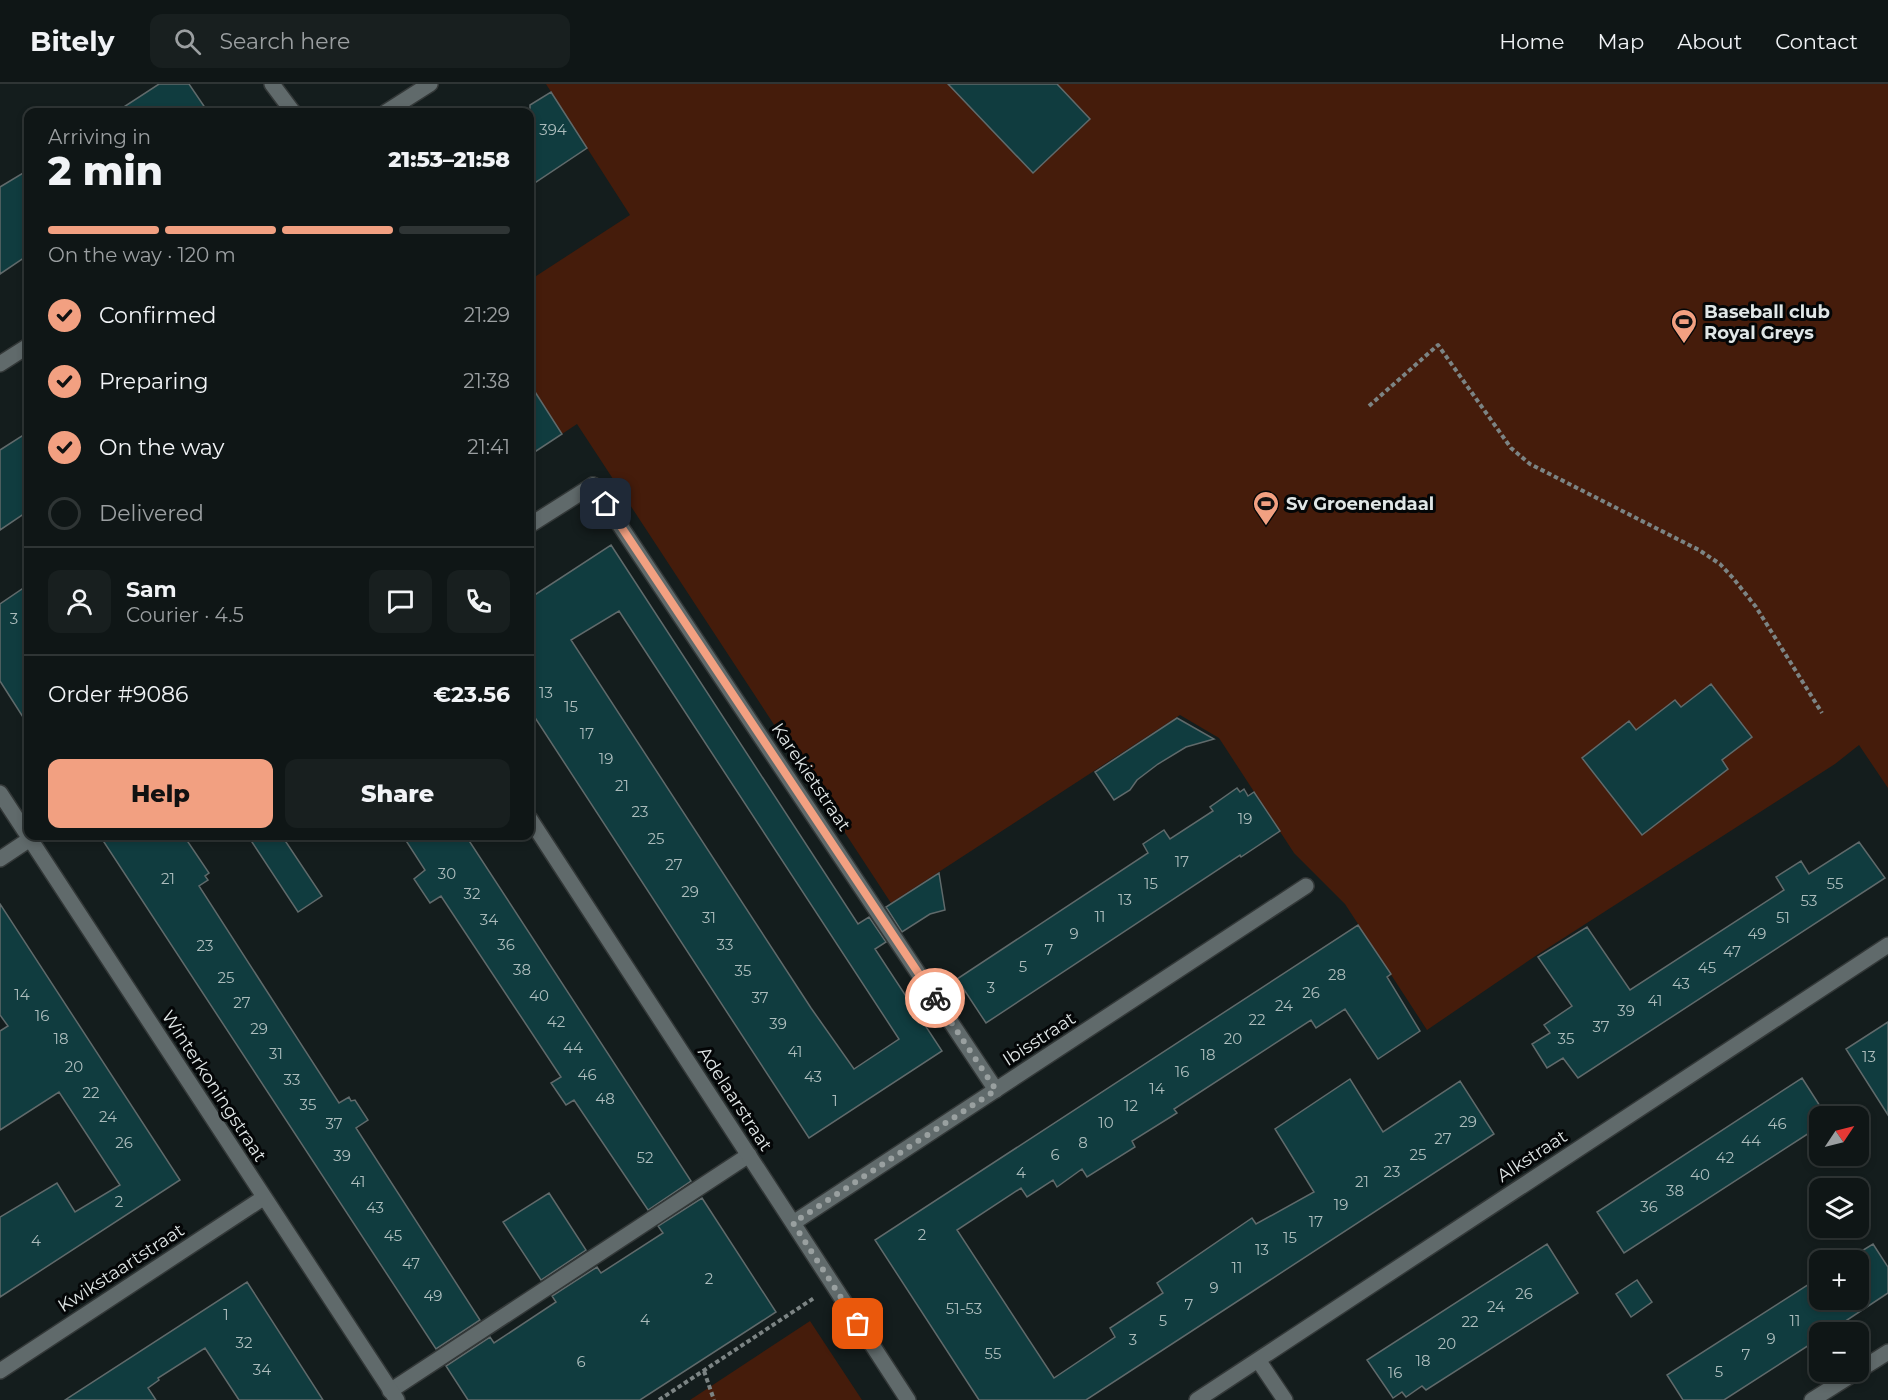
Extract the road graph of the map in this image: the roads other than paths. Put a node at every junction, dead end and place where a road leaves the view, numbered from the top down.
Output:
1 (272, 84) edge
2 (430, 84) edge
3 (290, 108) edge
4 (392, 108) edge
5 (24, 349) edge
6 (0, 364) edge
7 (534, 522) edge
8 (0, 793) edge
9 (534, 825) edge
10 (24, 830) edge
11 (28, 840) edge
12 (31, 840) edge
13 (0, 859) edge
14 (1306, 886) dead end
15 (1888, 946) edge
16 (996, 1090) junction
17 (748, 1155) junction
18 (263, 1198) junction
19 (793, 1223) junction
20 (1888, 1352) edge
21 (1258, 1360) junction
22 (1869, 1364) edge
23 (0, 1371) edge
24 (1846, 1382) edge
25 (1833, 1394) edge
26 (394, 1395) edge
27 (908, 1400) edge
28 (1197, 1400) edge
29 (1285, 1400) edge
30 (1812, 1400) edge

1 - 3 street
2 - 4 street
5 - 6 street
7 - 16 street, Karekietstraat
8 - 10 street, Winterkoningstraat
9 - 17 street, Adelaarstraat
11 - 13 street
12 - 18 street, Winterkoningstraat
14 - 16 street, Ibisstraat
15 - 21 street, Alkstraat
16 - 19 street, Ibisstraat
17 - 19 street, Adelaarstraat
17 - 26 street
18 - 23 street, Kwikstaartstraat
18 - 26 street, Winterkoningstraat
19 - 27 street, Adelaarstraat
20 - 22 street
21 - 28 street, Alkstraat
21 - 29 street
24 - 25 street
25 - 30 street

